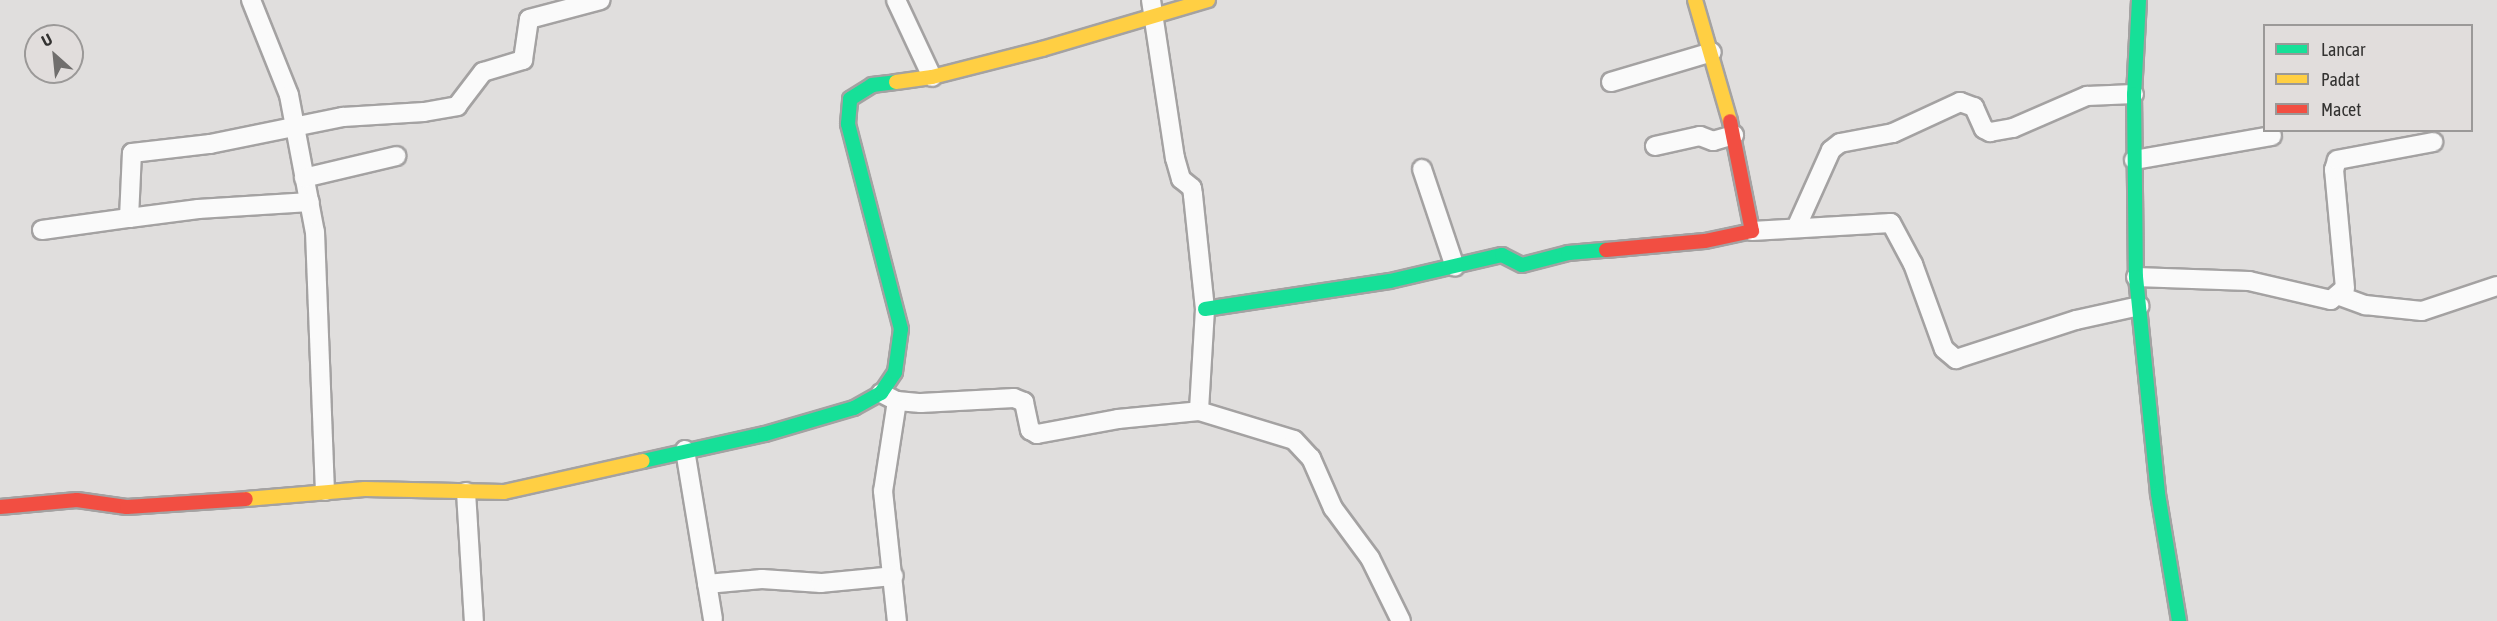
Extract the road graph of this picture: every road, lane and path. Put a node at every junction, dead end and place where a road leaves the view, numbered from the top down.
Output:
1 (250, 0) edge
2 (601, 0) edge
3 (896, 0) edge
4 (1208, 0) edge
5 (1695, 0) edge
6 (2139, 0) edge
7 (1153, 7) edge
8 (1712, 52) junction
9 (932, 77) junction
10 (1611, 82) dead end
11 (2134, 94) junction
12 (296, 128) junction
13 (1734, 135) junction
14 (2272, 136) dead end
15 (2433, 142) dead end
16 (1655, 146) dead end
17 (396, 156) dead end
18 (2134, 160) junction
19 (1422, 169) dead end
20 (304, 178) junction
21 (310, 202) junction
22 (129, 218) junction
23 (1796, 228) junction
24 (42, 230) dead end
25 (1752, 231) junction
26 (1455, 267) junction
27 (2136, 277) junction
28 (2497, 286) edge
29 (2340, 296) junction
30 (2139, 306) junction
31 (1205, 309) junction
32 (889, 397) junction
33 (1199, 411) junction
34 (685, 450) junction
35 (325, 491) junction
36 (466, 492) junction
37 (0, 507) edge
38 (894, 576) junction
39 (707, 584) junction
40 (713, 619) dead end
41 (474, 621) edge
42 (897, 621) edge
43 (1401, 621) edge
44 (2179, 621) edge

1 - 12 street
2 - 12 street
3 - 9 street
4 - 7 street
5 - 8 street
6 - 11 street
7 - 9 street
7 - 31 street
8 - 10 street
8 - 13 street
9 - 32 street
11 - 18 street
11 - 23 street
12 - 20 street
12 - 22 street
13 - 16 street
13 - 25 street
14 - 18 street
15 - 29 street
17 - 20 street
18 - 27 street
19 - 26 street
20 - 21 street
21 - 22 street
21 - 35 street
22 - 24 street
23 - 25 street
23 - 30 street
25 - 26 street
26 - 31 street
27 - 29 street
27 - 30 street
28 - 29 street
30 - 44 street
31 - 33 street
32 - 33 street
32 - 34 street
32 - 38 street
33 - 43 street
34 - 36 street
34 - 39 street
35 - 36 street
35 - 37 street
36 - 41 street
38 - 39 street
38 - 42 street
39 - 40 street

